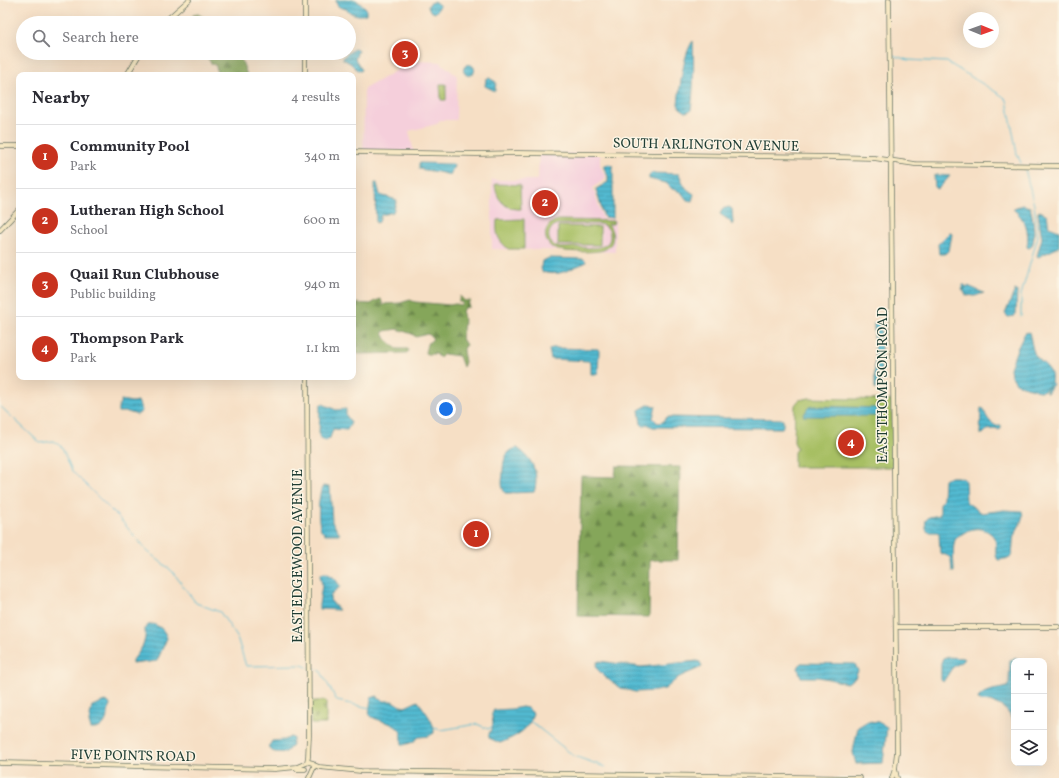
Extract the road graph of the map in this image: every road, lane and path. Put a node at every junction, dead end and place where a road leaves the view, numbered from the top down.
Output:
1 (189, 0) edge
2 (304, 0) edge
3 (889, 0) edge
4 (171, 16) edge
5 (305, 16) edge
6 (136, 60) edge
7 (305, 60) edge
8 (129, 72) edge
9 (305, 72) edge
10 (0, 146) edge
11 (16, 146) edge
12 (356, 152) edge
13 (890, 161) junction
14 (1059, 166) edge
15 (16, 213) edge
16 (0, 230) edge
17 (307, 380) edge
18 (896, 627) junction
19 (1059, 627) edge
20 (0, 763) edge
21 (309, 767) junction
22 (896, 769) junction
23 (308, 778) edge
24 (860, 778) edge
25 (892, 778) edge
26 (897, 778) edge

1 - 4 main road
2 - 5 main road
3 - 13 main road, EAST THOMPSON ROAD
6 - 8 main road
7 - 9 main road
10 - 11 main road
12 - 13 main road, SOUTH ARLINGTON AVENUE
13 - 14 main road, SOUTH ARLINGTON AVENUE
13 - 18 main road, EAST THOMPSON ROAD
15 - 16 main road
17 - 21 main road, EAST EDGEWOOD AVENUE
18 - 19 main road
18 - 22 main road, EAST THOMPSON ROAD
20 - 21 main road, FIVE POINTS ROAD
21 - 23 main road, EAST EDGEWOOD AVENUE
21 - 24 main road, FIVE POINTS ROAD
22 - 25 main road, EAST THOMPSON ROAD
22 - 26 main road, EAST THOMPSON ROAD

